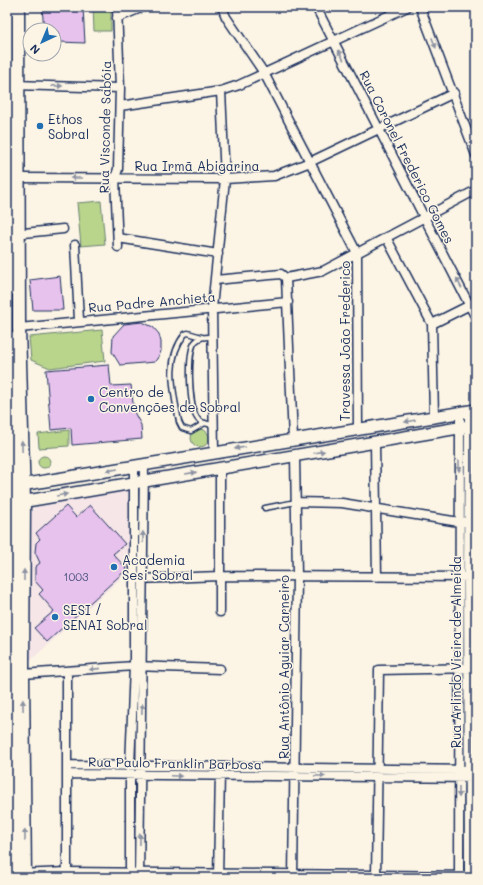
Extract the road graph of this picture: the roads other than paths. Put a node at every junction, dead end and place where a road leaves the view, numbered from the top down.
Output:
1 (18, 7) edge
2 (117, 7) edge
3 (143, 7) edge
4 (222, 7) edge
5 (316, 7) edge
6 (407, 7) edge
7 (420, 7) edge
8 (117, 18) junction
9 (333, 41) junction
10 (264, 73) junction
11 (11, 85) edge
12 (120, 88) junction
13 (221, 91) junction
14 (454, 94) junction
15 (120, 106) junction
16 (380, 129) junction
17 (476, 155) edge
18 (310, 162) junction
19 (19, 178) junction
20 (115, 178) junction
21 (225, 179) junction
22 (476, 190) edge
23 (11, 206) edge
24 (425, 216) junction
25 (63, 230) dead end
26 (12, 234) edge
27 (386, 237) junction
28 (75, 245) dead end
29 (357, 253) junction
30 (218, 254) junction
31 (286, 278) junction
32 (215, 280) junction
33 (288, 302) junction
34 (473, 303) edge
35 (212, 308) junction
36 (476, 318) edge
37 (79, 320) junction
38 (432, 324) junction
39 (19, 328) junction
40 (202, 337) junction
41 (213, 337) junction
42 (468, 411) edge
43 (434, 417) junction
44 (205, 423) junction
45 (214, 426) junction
46 (468, 426) edge
47 (358, 430) junction
48 (293, 439) junction
49 (375, 443) junction
50 (268, 444) junction
51 (214, 452) junction
52 (295, 456) junction
53 (270, 460) junction
54 (139, 466) junction
55 (220, 468) junction
56 (139, 481) junction
57 (15, 486) edge
58 (297, 502) junction
59 (15, 503) edge
60 (265, 508) dead end
61 (376, 508) junction
62 (468, 522) edge
63 (220, 576) junction
64 (297, 576) junction
65 (377, 577) junction
66 (468, 577) edge
67 (134, 579) junction
68 (143, 579) junction
69 (220, 612) dead end
70 (138, 636) junction
71 (143, 665) junction
72 (134, 666) junction
73 (10, 667) edge
74 (459, 668) junction
75 (472, 668) edge
76 (220, 669) dead end
77 (67, 672) junction
78 (23, 674) junction
79 (460, 716) junction
80 (468, 717) junction
81 (67, 766) junction
82 (220, 767) junction
83 (246, 768) junction
84 (130, 770) junction
85 (141, 770) junction
86 (295, 772) junction
87 (67, 774) junction
88 (378, 774) junction
89 (468, 774) edge
90 (246, 776) junction
91 (220, 777) junction
92 (15, 818) edge
93 (459, 819) junction
94 (468, 820) junction
95 (459, 843) junction
96 (469, 843) junction
97 (67, 875) edge
98 (135, 876) edge
99 (293, 876) edge
100 (18, 877) edge
101 (218, 877) edge
102 (466, 877) edge
103 (376, 878) edge

1 - 11 main road
2 - 8 street, Rua Visconde Sabóia
3 - 8 street
4 - 10 street
5 - 9 street, Rua Coronel Frederico Gomes
6 - 9 street
7 -> 14 street
8 - 12 street, Rua Visconde Sabóia
9 - 10 street
16 -> 9 street, Rua Coronel Frederico Gomes
10 - 13 street
10 - 18 street
11 -> 12 street
11 - 19 main road
11 - 23 main road
12 - 15 street, Rua Visconde Sabóia
13 - 15 street
13 - 21 street
14 - 16 street, Rua Irmã Abigarina
14 - 17 street
15 - 20 street, Rua Visconde Sabóia
16 - 18 street, Rua Irmã Abigarina
16 - 24 street, Rua Coronel Frederico Gomes
18 - 21 street, Rua Irmã Abigarina
18 - 29 street
20 -> 19 street, Rua Irmã Abigarina
19 - 23 main road
20 - 21 street, Rua Irmã Abigarina
20 - 30 street, Rua Visconde Sabóia
21 - 30 street
22 - 24 street
23 - 26 main road
24 - 27 street
34 -> 24 street, Rua Coronel Frederico Gomes
25 - 26 street
26 - 39 main road
26 - 57 main road
27 - 29 street
27 - 38 street
28 - 37 street
29 - 31 street
29 - 47 street, Travessa João Frederico
30 - 32 street
31 - 32 street
31 - 33 street
32 - 35 street
33 - 35 street, Rua Padre Anchieta
33 - 48 street
34 - 36 street, Rua Coronel Frederico Gomes
34 - 38 street
35 - 37 street, Rua Padre Anchieta
35 - 41 street
37 - 39 street, Rua Padre Anchieta
38 - 43 street
57 -> 39 main road
40 - 41 lane
40 - 44 lane
40 - 44 lane
41 - 45 street
42 - 43 main road
42 - 46 street, Rua Arlindo Vieira de Almeida
43 -> 47 main road
44 - 45 lane
45 - 51 street
46 - 49 main road
46 - 62 street, Rua Arlindo Vieira de Almeida
47 - 48 main road
48 - 50 main road
52 -> 49 main road
49 - 61 street
50 -> 51 main road
50 - 53 main road
51 - 54 main road
52 - 53 main road
52 - 58 street, Rua Antônio Aguiar Carneiro
53 - 55 main road
54 - 56 street
54 -> 57 main road
56 -> 55 main road
55 - 63 street
59 -> 56 main road
56 - 67 street
68 -> 56 street
57 - 59 main road
58 - 60 lane
58 - 61 street
58 - 64 street, Rua Antônio Aguiar Carneiro
59 - 73 main road
78 -> 59 main road
61 - 62 street
61 - 65 street
62 - 66 street, Rua Arlindo Vieira de Almeida
63 - 64 street
63 - 68 street
63 - 69 street
64 - 65 street
64 - 86 street, Rua Antônio Aguiar Carneiro
65 - 66 street
66 - 74 street, Rua Arlindo Vieira de Almeida
66 - 75 street, Rua Arlindo Vieira de Almeida
67 - 68 street
67 - 70 street
68 - 70 street
70 - 71 street
70 - 72 street
71 - 72 street
71 - 76 street
85 -> 71 street
72 -> 77 street
72 - 84 street
73 - 92 main road
74 - 75 street
74 - 79 street, Rua Arlindo Vieira de Almeida
74 - 88 street
75 - 80 street, Rua Arlindo Vieira de Almeida
77 - 78 street
77 - 81 street
92 -> 78 main road
79 - 80 street
79 - 89 street, Rua Arlindo Vieira de Almeida
80 - 89 street, Rua Arlindo Vieira de Almeida
81 - 84 street, Rua Paulo Franklin Barbosa
81 - 87 street
82 - 83 street, Rua Paulo Franklin Barbosa
82 - 85 street, Rua Paulo Franklin Barbosa
82 - 91 street
83 - 86 street, Rua Paulo Franklin Barbosa
83 - 90 street
84 - 85 street, Rua Paulo Franklin Barbosa
84 - 87 street, Rua Paulo Franklin Barbosa
84 - 98 street
85 -> 91 street, Rua Paulo Franklin Barbosa
98 -> 85 street
86 - 88 street, Rua Paulo Franklin Barbosa
86 - 90 street, Rua Paulo Franklin Barbosa
86 - 99 street, Rua Antônio Aguiar Carneiro
87 - 97 street
88 - 89 street, Rua Paulo Franklin Barbosa
88 - 103 street
89 -> 93 street, Rua Arlindo Vieira de Almeida
89 - 94 street, Rua Arlindo Vieira de Almeida
90 - 91 street, Rua Paulo Franklin Barbosa
91 - 101 street
92 - 100 main road
93 - 94 street
93 - 95 street, Rua Arlindo Vieira de Almeida
94 - 96 street, Rua Arlindo Vieira de Almeida
95 - 96 street
95 - 102 street, Rua Arlindo Vieira de Almeida
96 - 102 street, Rua Arlindo Vieira de Almeida
97 - 98 street
97 - 100 street
98 - 101 street
99 - 101 street
99 - 103 street
102 - 103 street

